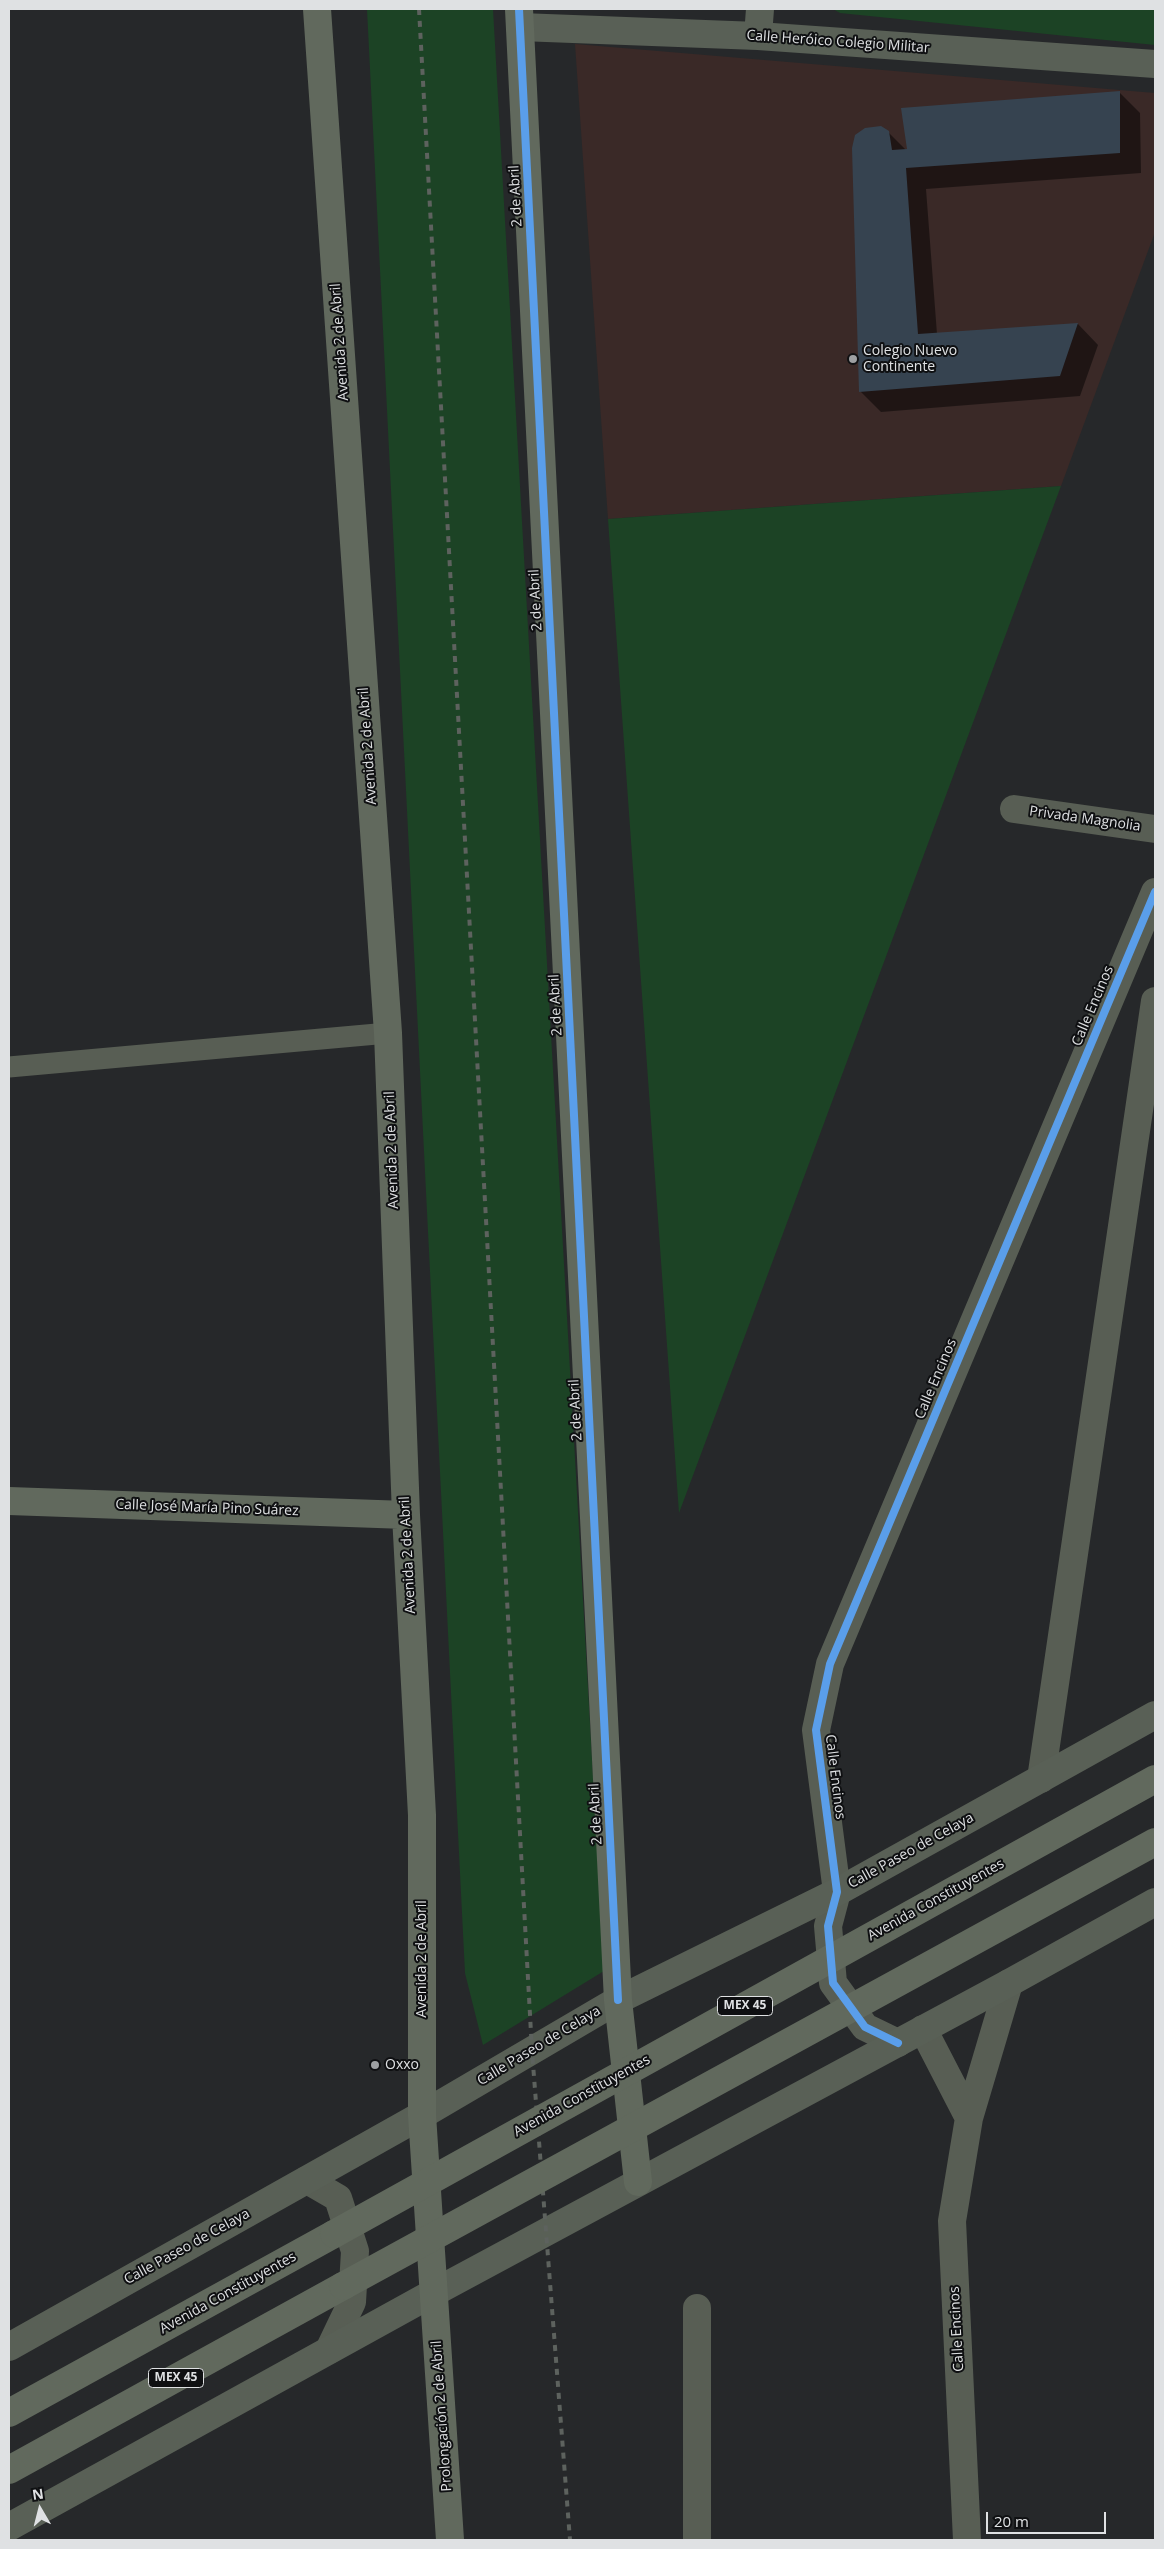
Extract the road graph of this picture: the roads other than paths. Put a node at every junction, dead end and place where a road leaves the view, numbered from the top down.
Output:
1 (317, 9) edge
2 (760, 9) edge
3 (520, 18) edge
4 (758, 36) junction
5 (1155, 64) edge
6 (1014, 809) dead end
7 (1155, 829) edge
8 (1155, 892) edge
9 (1155, 1001) edge
10 (388, 1033) junction
11 (9, 1067) edge
12 (9, 1501) edge
13 (406, 1515) junction
14 (1155, 1715) edge
15 (1041, 1779) junction
16 (1155, 1779) edge
17 (1155, 1842) edge
18 (837, 1892) junction
19 (1155, 1902) edge
20 (1009, 1983) junction
21 (618, 2000) junction
22 (923, 2030) junction
23 (898, 2043) junction
24 (422, 2115) junction
25 (970, 2118) junction
26 (308, 2180) junction
27 (638, 2182) junction
28 (433, 2292) junction
29 (696, 2308) dead end
30 (9, 2347) edge
31 (329, 2350) junction
32 (9, 2413) edge
33 (9, 2470) edge
34 (9, 2527) edge
35 (450, 2540) edge
36 (697, 2540) edge
37 (967, 2540) edge

1 - 10 main road, Avenida 2 de Abril
2 - 4 main road
3 - 4 main road, Calle Heróico Colegio Militar
3 - 21 main road, 2 de Abril
4 - 5 main road, Calle Heróico Colegio Militar
6 - 7 street, Privada Magnolia
8 - 18 street, Calle Encinos
9 - 15 street
10 - 11 lane
10 - 13 main road, Avenida 2 de Abril
12 - 13 main road, Calle José María Pino Suárez
13 - 24 main road, Avenida 2 de Abril
14 - 15 main road, Calle Paseo de Celaya
15 - 18 main road, Calle Paseo de Celaya
16 - 32 main road, Avenida Constituyentes / MEX 45, bridge
17 - 33 main road, MEX 45, bridge
18 - 21 main road, Calle Paseo de Celaya
18 - 23 street
19 - 20 main road
20 - 22 main road
20 - 25 street, Calle Encinos
21 - 24 main road, Calle Paseo de Celaya
21 - 27 main road, 2 de Abril
22 - 23 main road
22 - 25 street
23 - 27 main road
24 - 26 main road, Calle Paseo de Celaya
24 - 28 main road, Avenida 2 de Abril
25 - 37 street, Calle Encinos
26 - 30 main road, Calle Paseo de Celaya
26 - 31 street
27 - 28 main road
28 - 31 main road
28 - 35 main road, Prolongación 2 de Abril
29 - 36 street
31 - 34 main road

